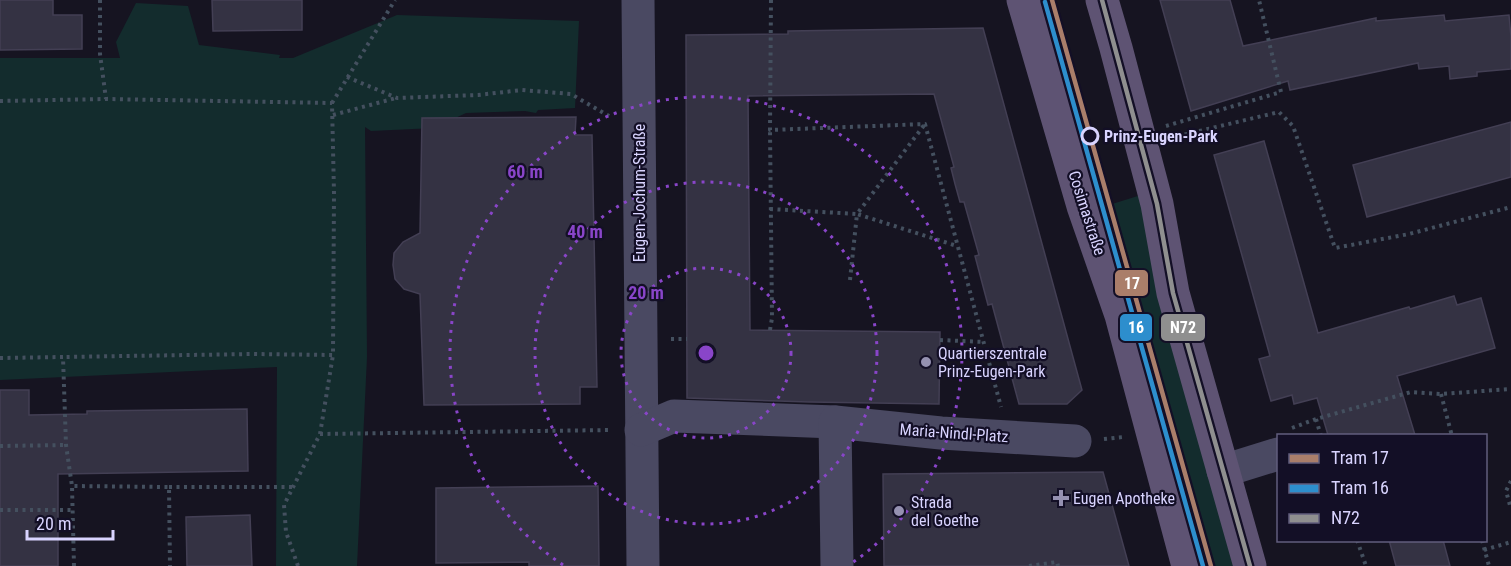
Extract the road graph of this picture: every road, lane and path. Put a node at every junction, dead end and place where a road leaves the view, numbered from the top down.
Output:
1 (100, 0) edge
2 (395, 0) edge
3 (638, 0) edge
4 (771, 0) edge
5 (1023, 0) edge
6 (1102, 0) edge
7 (1259, 0) edge
8 (347, 77) junction
9 (397, 98) junction
10 (106, 99) junction
11 (0, 101) edge
12 (332, 102) junction
13 (333, 115) junction
14 (925, 124) junction
15 (1160, 128) dead end
16 (771, 130) junction
17 (639, 133) junction
18 (1164, 140) dead end
19 (1511, 207) edge
20 (770, 209) junction
21 (857, 214) junction
22 (958, 246) junction
23 (850, 280) dead end
24 (770, 330) dead end
25 (940, 340) dead end
26 (984, 342) junction
27 (333, 355) junction
28 (63, 357) junction
29 (0, 358) edge
30 (1511, 389) edge
31 (1441, 394) junction
32 (1316, 419) junction
33 (834, 422) junction
34 (641, 430) junction
35 (1294, 434) edge
36 (1322, 434) edge
37 (1452, 434) edge
38 (320, 435) junction
39 (1009, 437) junction
40 (1075, 441) dead end
41 (66, 445) junction
42 (1277, 445) edge
43 (0, 446) edge
44 (1223, 471) junction
45 (1511, 481) edge
46 (72, 486) junction
47 (169, 487) junction
48 (292, 487) junction
49 (1511, 509) edge
50 (0, 510) edge
51 (73, 510) junction
52 (1358, 542) edge
53 (1482, 542) edge
54 (1511, 542) edge
55 (1484, 550) junction
56 (74, 566) edge
57 (170, 566) edge
58 (298, 566) edge
59 (643, 566) edge
60 (837, 566) edge
61 (1029, 566) edge
62 (1058, 566) edge
63 (1188, 566) edge
64 (1250, 566) edge
65 (1366, 566) edge
66 (1489, 566) edge

1 - 10 path
2 - 8 path
3 - 17 street, Eugen-Jochum-Straße
4 - 16 path
5 - 63 main road, Cosimastraße
6 - 44 main road
7 - 15 path
8 - 9 path
8 - 12 path
9 - 13 path
9 - 17 path
10 - 11 path
10 - 12 path
12 - 13 path
13 - 27 path
14 - 16 path
14 - 21 path
14 - 22 path
16 - 20 path
17 - 34 street, Eugen-Jochum-Straße
18 - 19 path
20 - 21 path
20 - 24 path
21 - 22 path
21 - 23 path
22 - 26 path
25 - 26 path
26 - 39 path
27 - 28 path
27 - 38 path
28 - 29 path
28 - 41 path
30 - 31 path
31 - 32 path
31 - 37 path
32 - 35 path
32 - 36 path
33 - 34 street, Maria-Nindl-Platz
33 - 39 street, Maria-Nindl-Platz
33 - 60 street
34 - 38 path
34 - 59 street, Eugen-Jochum-Straße
38 - 48 path
39 - 40 street, Maria-Nindl-Platz
41 - 43 path
41 - 46 path
42 - 44 street
44 - 64 main road
45 - 49 path
46 - 47 path
46 - 51 path
47 - 48 path
47 - 57 path
48 - 58 path
50 - 51 path
51 - 56 path
52 - 65 path
53 - 55 path
54 - 55 path
55 - 66 path
61 - 62 path

